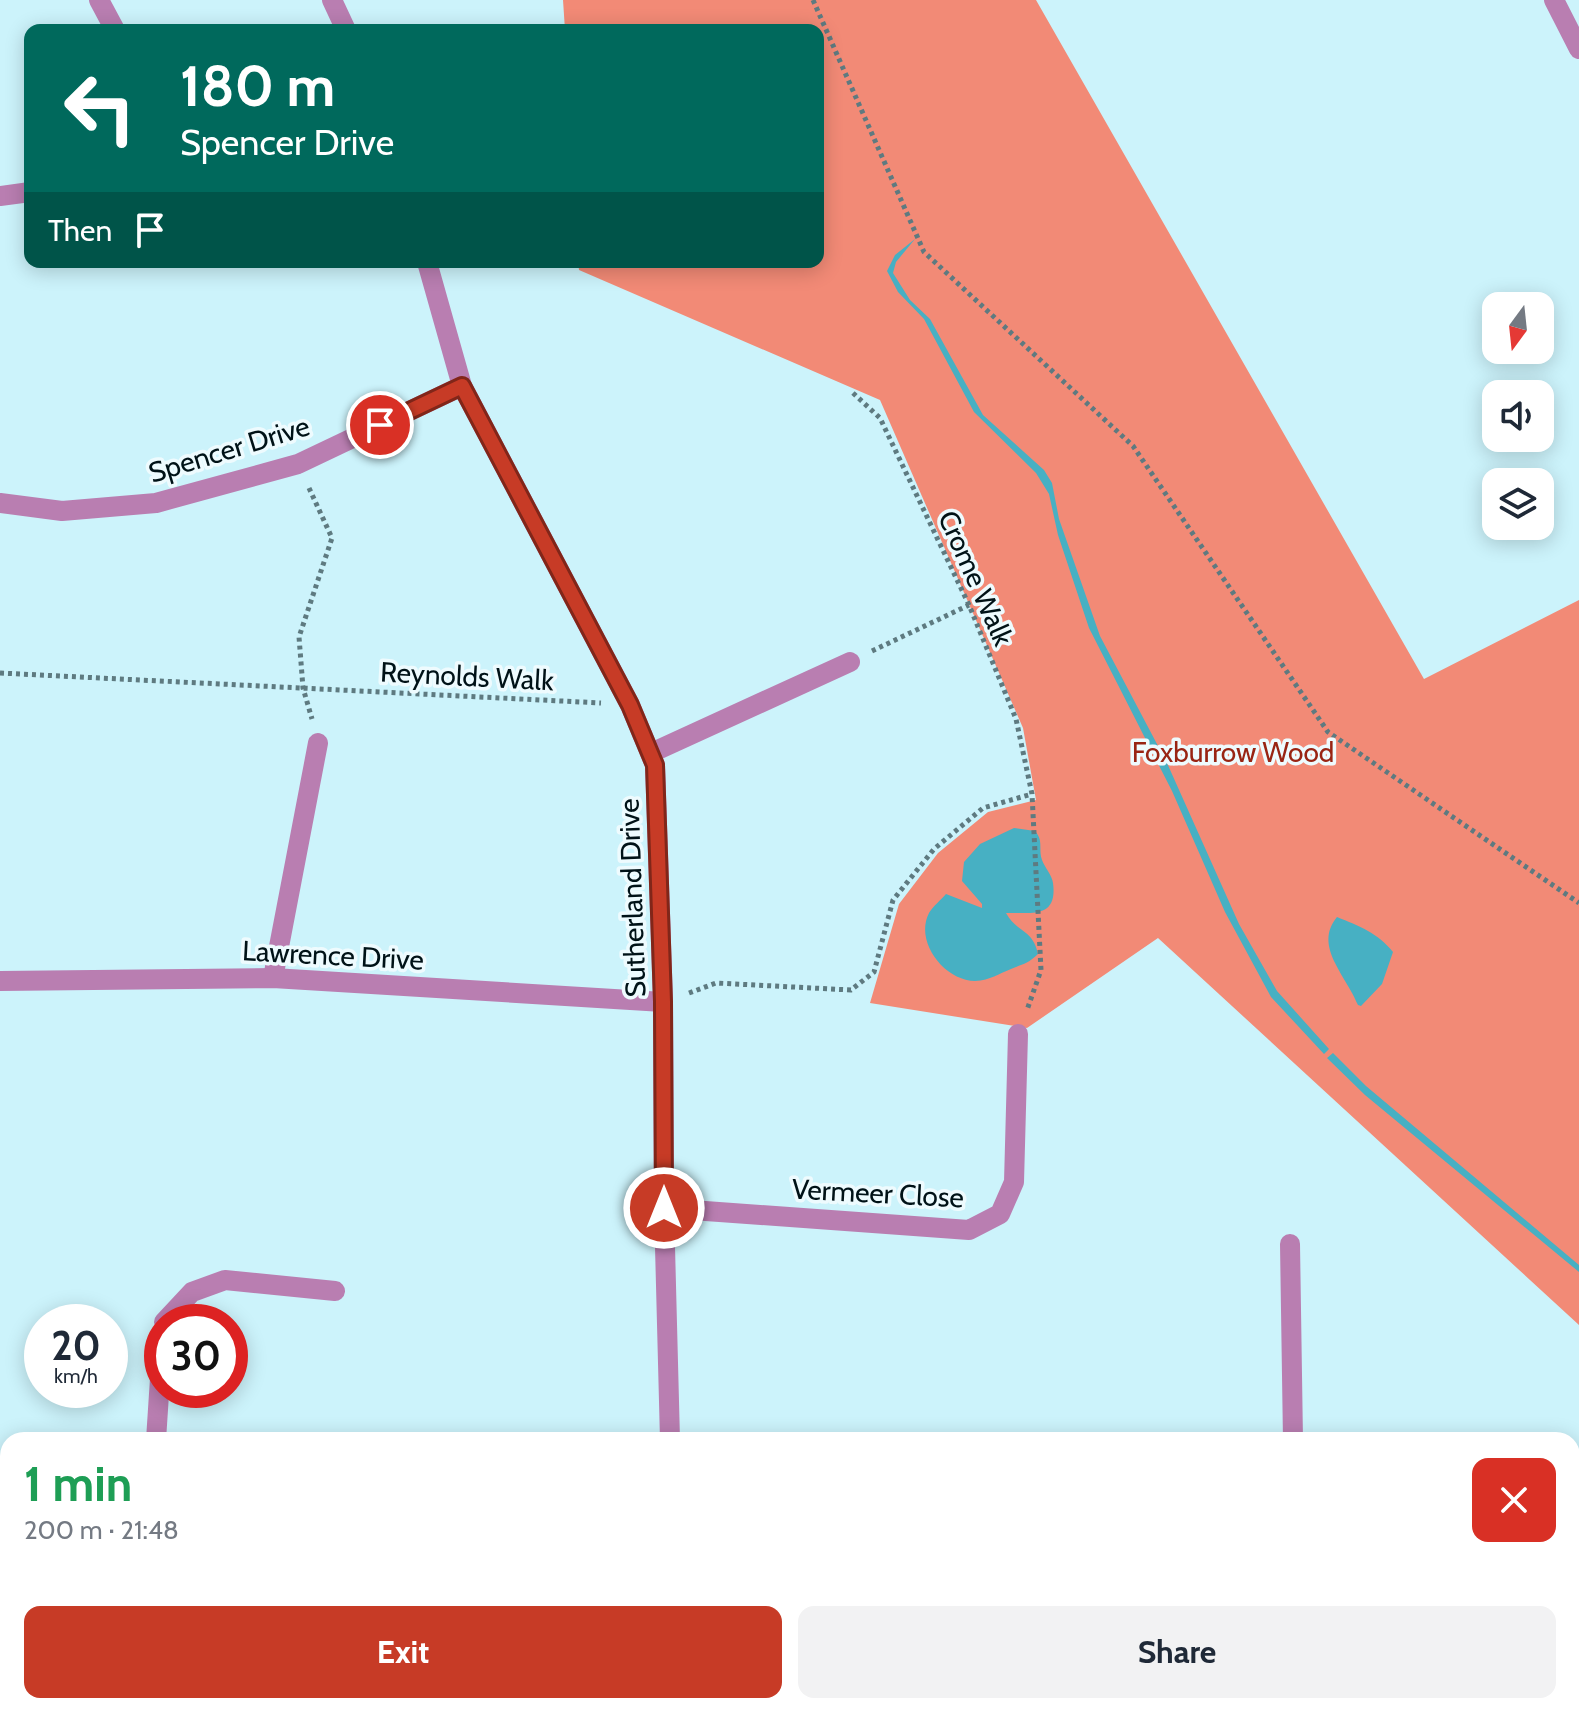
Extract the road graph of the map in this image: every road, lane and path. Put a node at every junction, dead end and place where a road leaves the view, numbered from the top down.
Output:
1 (99, 0) edge
2 (332, 0) edge
3 (813, 0) edge
4 (1554, 0) edge
5 (112, 24) edge
6 (343, 24) edge
7 (824, 24) edge
8 (824, 25) edge
9 (1579, 49) edge
10 (24, 193) edge
11 (0, 196) edge
12 (429, 268) edge
13 (462, 386) junction
14 (853, 393) dead end
15 (298, 464) junction
16 (0, 503) edge
17 (969, 605) junction
18 (850, 662) joint
19 (0, 673) edge
20 (303, 688) junction
21 (630, 705) junction
22 (318, 743) joint
23 (651, 753) junction
24 (1032, 794) junction
25 (1579, 903) edge
26 (273, 978) junction
27 (0, 981) edge
28 (663, 1002) junction
29 (1018, 1034) joint
30 (664, 1208) junction
31 (1290, 1244) dead end
32 (335, 1291) dead end
33 (181, 1304) edge
34 (158, 1408) edge
35 (157, 1432) edge
36 (670, 1432) edge
37 (1293, 1432) edge

1 - 5 street
2 - 6 street
3 - 7 path
4 - 9 street
8 - 25 path
10 - 11 street
12 - 13 street, Sutherland Drive
13 - 15 street, Spencer Drive
13 - 21 street, Sutherland Drive
14 - 17 path, Crome Walk
15 - 16 street, Spencer Drive
15 - 20 path
17 - 18 path
17 - 24 path, Crome Walk
18 - 23 street
19 - 20 path, Reynolds Walk
20 - 21 path, Reynolds Walk
20 - 22 path
21 - 23 street, Sutherland Drive
22 - 26 street
23 - 28 street, Sutherland Drive
24 - 28 path
24 - 29 path, Crome Walk
26 - 27 street, Lawrence Drive
26 - 28 street, Lawrence Drive
28 - 30 street, Sutherland Drive
29 - 30 street, Vermeer Close
30 - 36 street, Sutherland Drive
31 - 37 street
32 - 33 street
34 - 35 street

